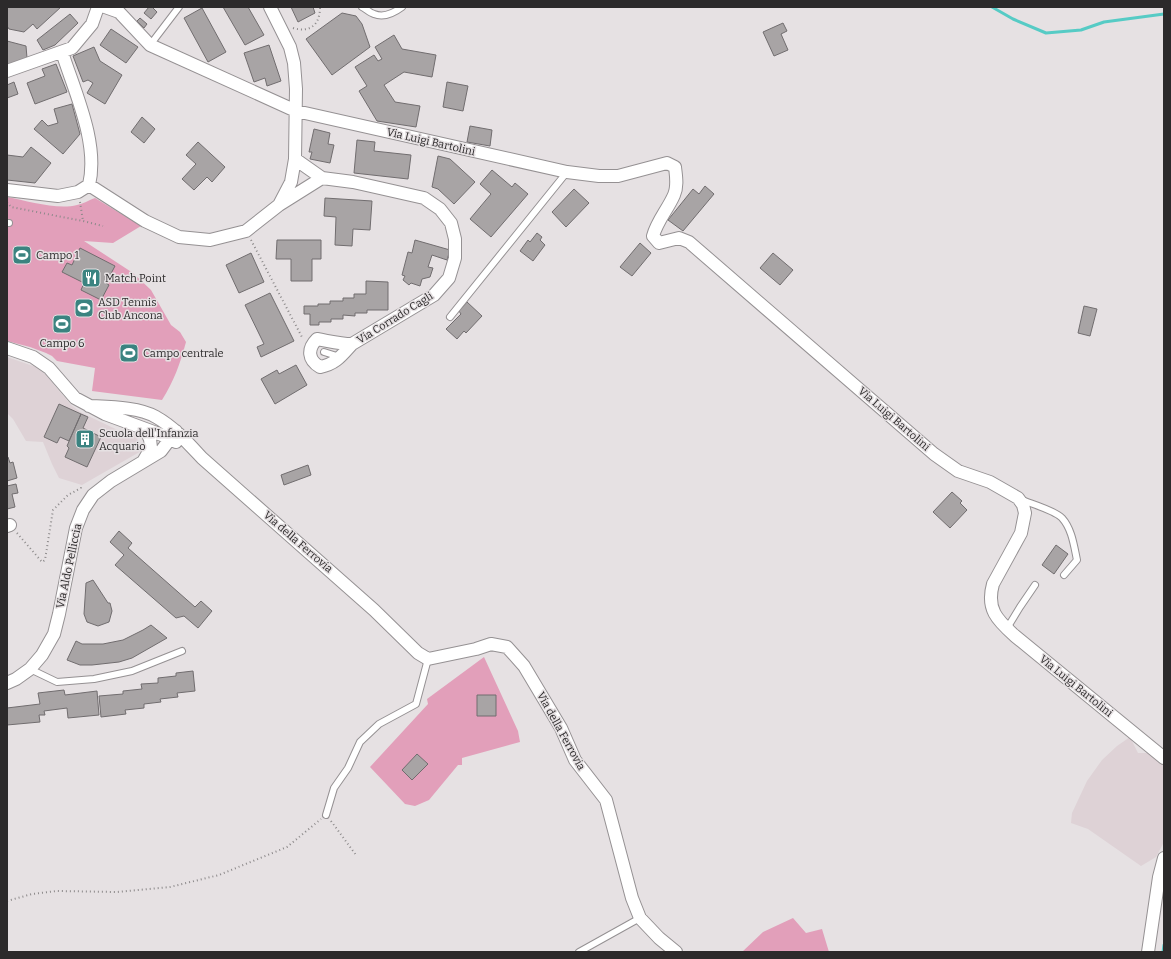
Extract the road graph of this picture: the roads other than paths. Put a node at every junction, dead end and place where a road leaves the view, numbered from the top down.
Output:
1 (98, 7) edge
2 (105, 7) edge
3 (179, 7) edge
4 (270, 7) edge
5 (362, 7) edge
6 (402, 7) edge
7 (150, 45) junction
8 (62, 52) junction
9 (7, 71) edge
10 (296, 111) junction
11 (295, 159) junction
12 (567, 172) junction
13 (322, 178) junction
14 (89, 185) junction
15 (7, 190) edge
16 (279, 205) junction
17 (450, 317) dead end
18 (352, 344) junction
19 (7, 348) edge
20 (324, 352) dead end
21 (340, 357) junction
22 (89, 406) junction
23 (156, 417) junction
24 (145, 430) junction
25 (173, 435) junction
26 (143, 461) junction
27 (1018, 498) junction
28 (1064, 575) dead end
29 (1035, 585) dead end
30 (1015, 636) junction
31 (182, 651) dead end
32 (428, 659) junction
33 (30, 669) junction
34 (7, 683) edge
35 (1164, 758) edge
36 (326, 815) road end
37 (1164, 858) edge
38 (640, 918) junction
39 (579, 952) edge
40 (676, 952) edge
41 (1148, 952) edge

1 - 8 street
2 - 7 street, Via Luigi Bartolini
3 - 7 lane
4 - 10 street
5 - 6 lane
7 - 10 street, Via Luigi Bartolini
8 - 9 street
8 - 14 street
10 - 11 street
10 - 12 street, Via Luigi Bartolini
11 - 13 street, Via Corrado Cagli
11 - 16 street
12 - 17 lane
12 - 27 street, Via Luigi Bartolini
13 - 16 street
13 - 18 street, Via Corrado Cagli
14 - 15 street
14 - 16 street
18 - 21 street, Via Corrado Cagli
18 - 21 street, Via Corrado Cagli
19 - 22 street, Via della Ferrovia
20 - 21 lane
22 - 23 street, Via della Ferrovia
22 - 24 street, Via della Ferrovia
23 - 24 street
23 - 25 street, Via della Ferrovia
24 - 25 street, Via della Ferrovia
24 - 26 street
25 - 26 street, Via Aldo Pelliccia
25 - 32 street, Via della Ferrovia
26 - 33 street, Via Aldo Pelliccia
27 - 28 lane
27 - 30 street, Via Luigi Bartolini
29 - 30 lane
30 - 35 street, Via Luigi Bartolini
31 - 33 lane
32 - 36 lane
32 - 38 street, Via della Ferrovia
33 - 34 street, Via Aldo Pelliccia
37 - 41 street
38 - 39 lane
38 - 40 street, Via della Ferrovia

